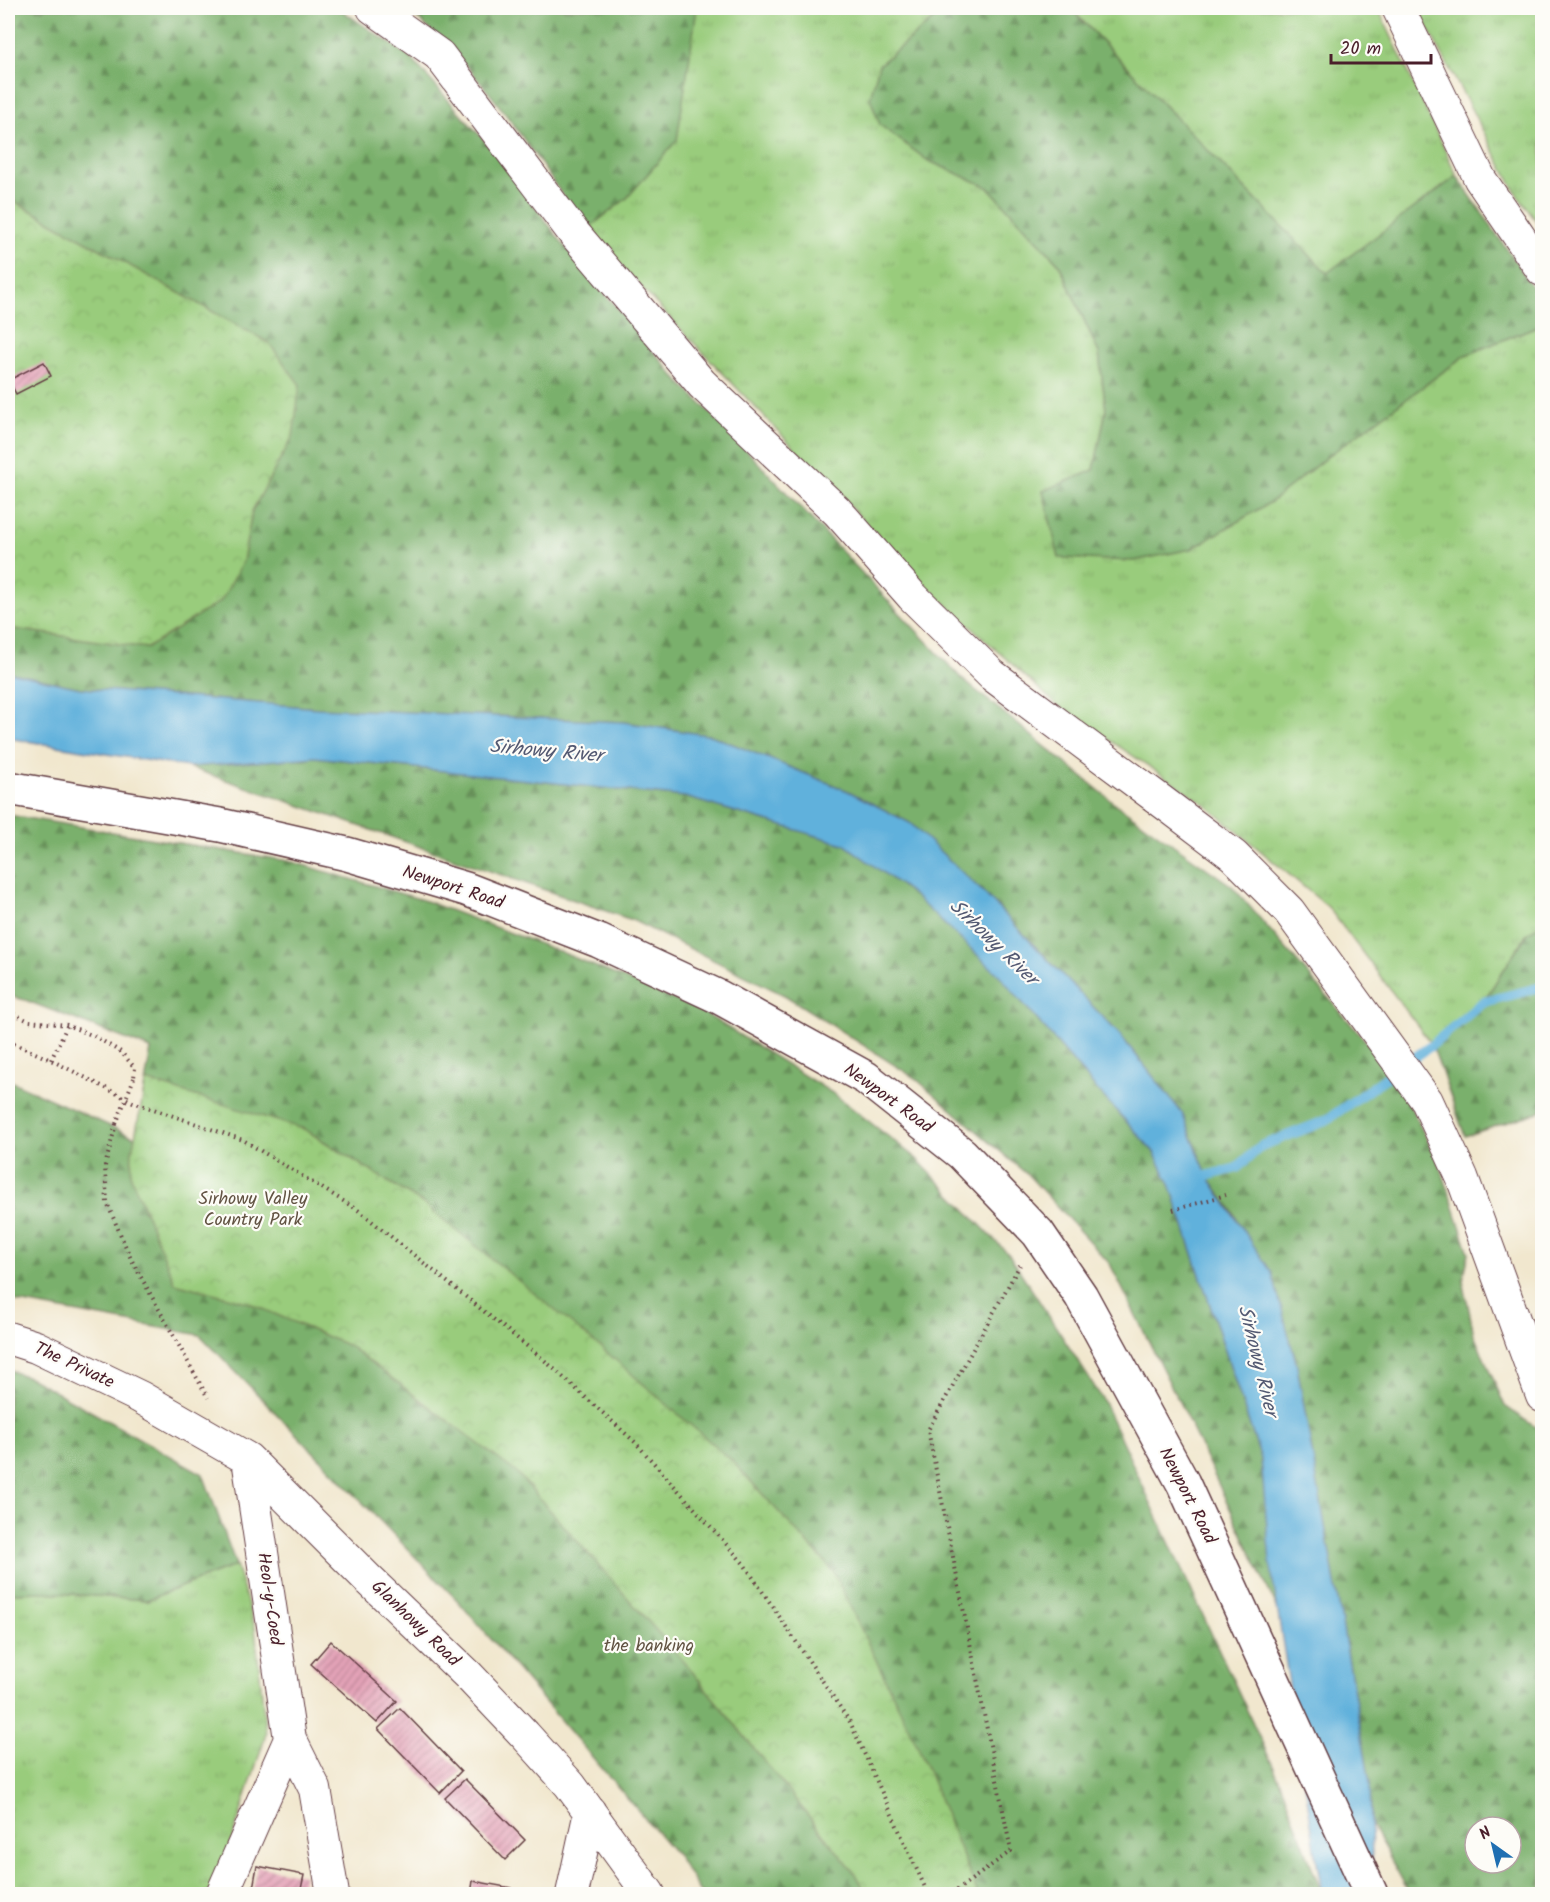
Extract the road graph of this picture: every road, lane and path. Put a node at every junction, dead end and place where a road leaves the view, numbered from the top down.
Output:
1 (373, 8) edge
2 (1398, 8) edge
3 (1542, 270) edge
4 (8, 788) edge
5 (8, 1011) edge
6 (67, 1025) junction
7 (8, 1041) edge
8 (51, 1060) junction
9 (1226, 1195) dead end
10 (1173, 1210) dead end
11 (1038, 1233) junction
12 (8, 1338) edge
13 (1542, 1396) edge
14 (140, 1397) joint
15 (211, 1402) dead end
16 (248, 1459) junction
17 (290, 1739) junction
18 (590, 1812) junction
19 (222, 1894) edge
20 (333, 1894) edge
21 (572, 1894) edge
22 (649, 1894) edge
23 (928, 1894) edge
24 (952, 1894) edge
25 (1371, 1894) edge

1 - 13 street
2 - 3 street
4 - 11 main road, Newport Road
5 - 6 path
6 - 8 path
6 - 15 path, bridge
7 - 8 path
8 - 23 path
9 - 10 path
11 - 24 path
11 - 25 main road, Newport Road
12 - 14 street, The Private
14 - 16 street, Glanhowy Road
16 - 17 street, Heol-y-Coed
16 - 18 street, Glanhowy Road
17 - 19 street
17 - 20 street
18 - 21 street
18 - 22 street, Glanhowy Road

